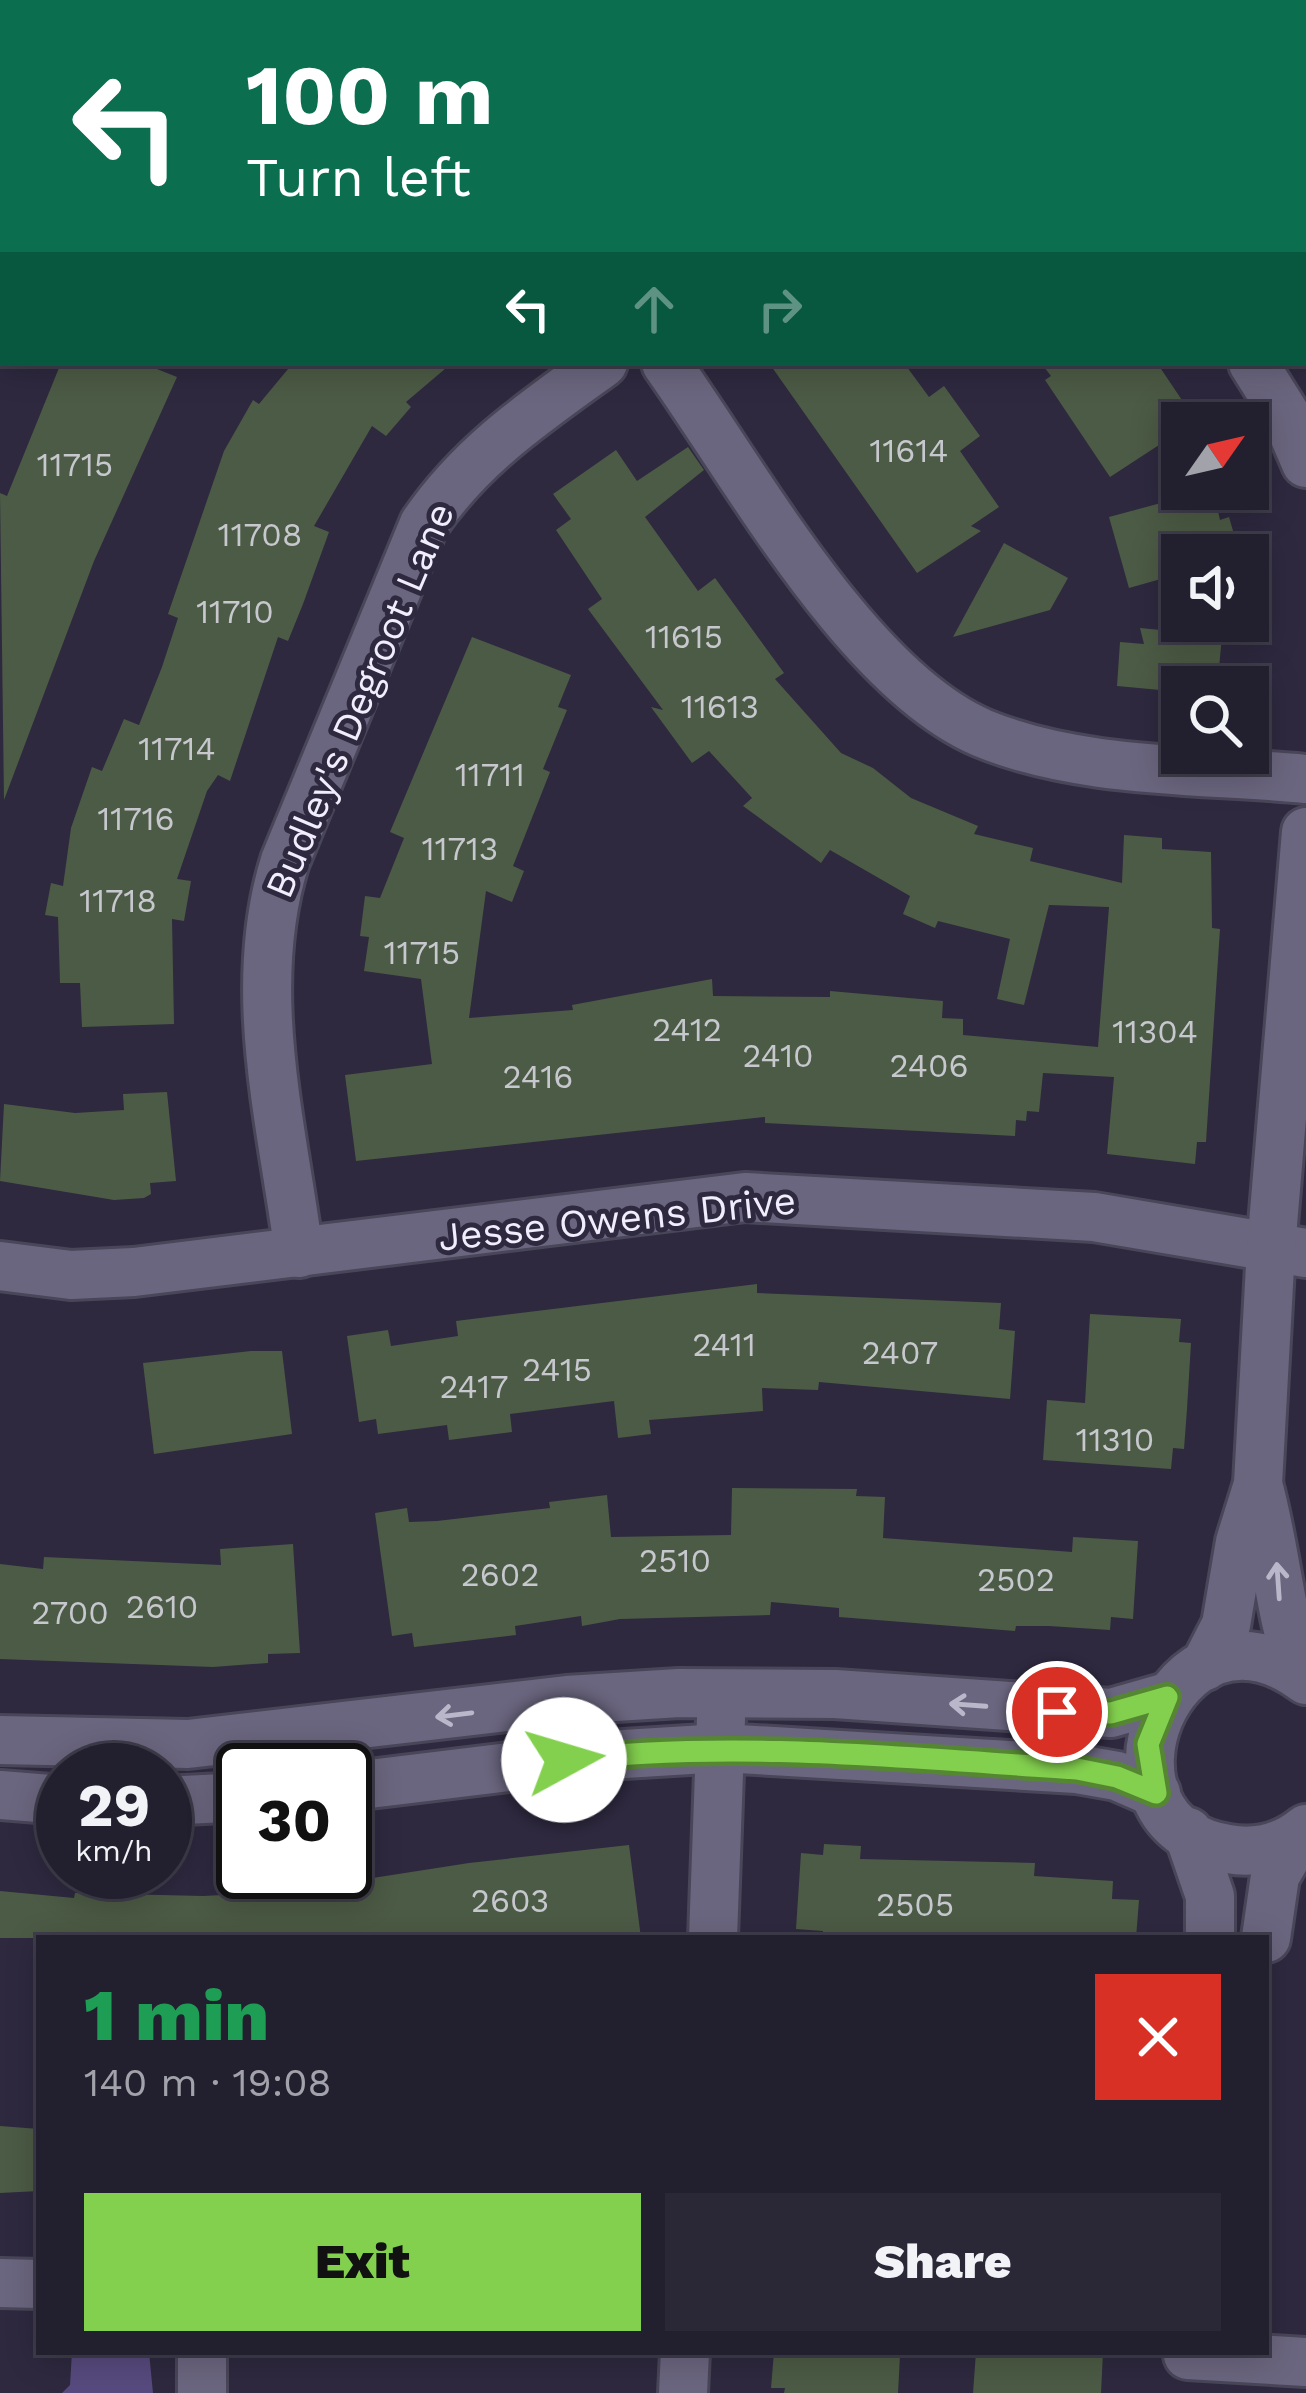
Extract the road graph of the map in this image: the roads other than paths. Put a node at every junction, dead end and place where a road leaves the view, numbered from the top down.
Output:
1 (599, 366) edge
2 (668, 366) edge
3 (1255, 366) edge
4 (1306, 463) edge
5 (1306, 779) edge
6 (1306, 832) edge
7 (1288, 1251) edge
8 (299, 1253) junction
9 (0, 1266) edge
10 (1258, 1484) junction
11 (1205, 1666) junction
12 (1304, 1678) edge
13 (720, 1696) junction
14 (1167, 1697) junction
15 (0, 1740) edge
16 (722, 1748) junction
17 (372, 1784) edge
18 (1156, 1793) junction
19 (0, 1795) edge
20 (36, 1798) edge
21 (1188, 1832) junction
22 (1303, 1832) edge
23 (713, 1935) edge
24 (1210, 1935) edge
25 (1266, 1935) edge
26 (0, 2283) edge
27 (36, 2284) edge
28 (202, 2355) edge
29 (686, 2355) edge
30 (1306, 2362) edge
31 (1187, 2367) edge
32 (1242, 2368) edge
33 (202, 2393) edge
34 (683, 2393) edge

1 - 8 street, Budley's Degroot Lane
2 - 5 street
3 - 4 street
6 - 7 street
7 - 8 street, Jesse Owens Drive
7 - 10 street
8 - 9 street, Jesse Owens Drive
10 - 11 street
12 -> 10 street
11 - 12 street
11 - 14 street
14 -> 13 street
13 -> 15 street
13 - 16 street
14 - 18 street
16 - 17 street
16 - 18 street
16 - 23 street
18 - 21 street
19 - 20 street
21 - 22 street
21 - 24 street
22 - 25 street
26 - 27 street
28 - 33 street
29 - 34 street
30 - 32 street
31 - 32 street

